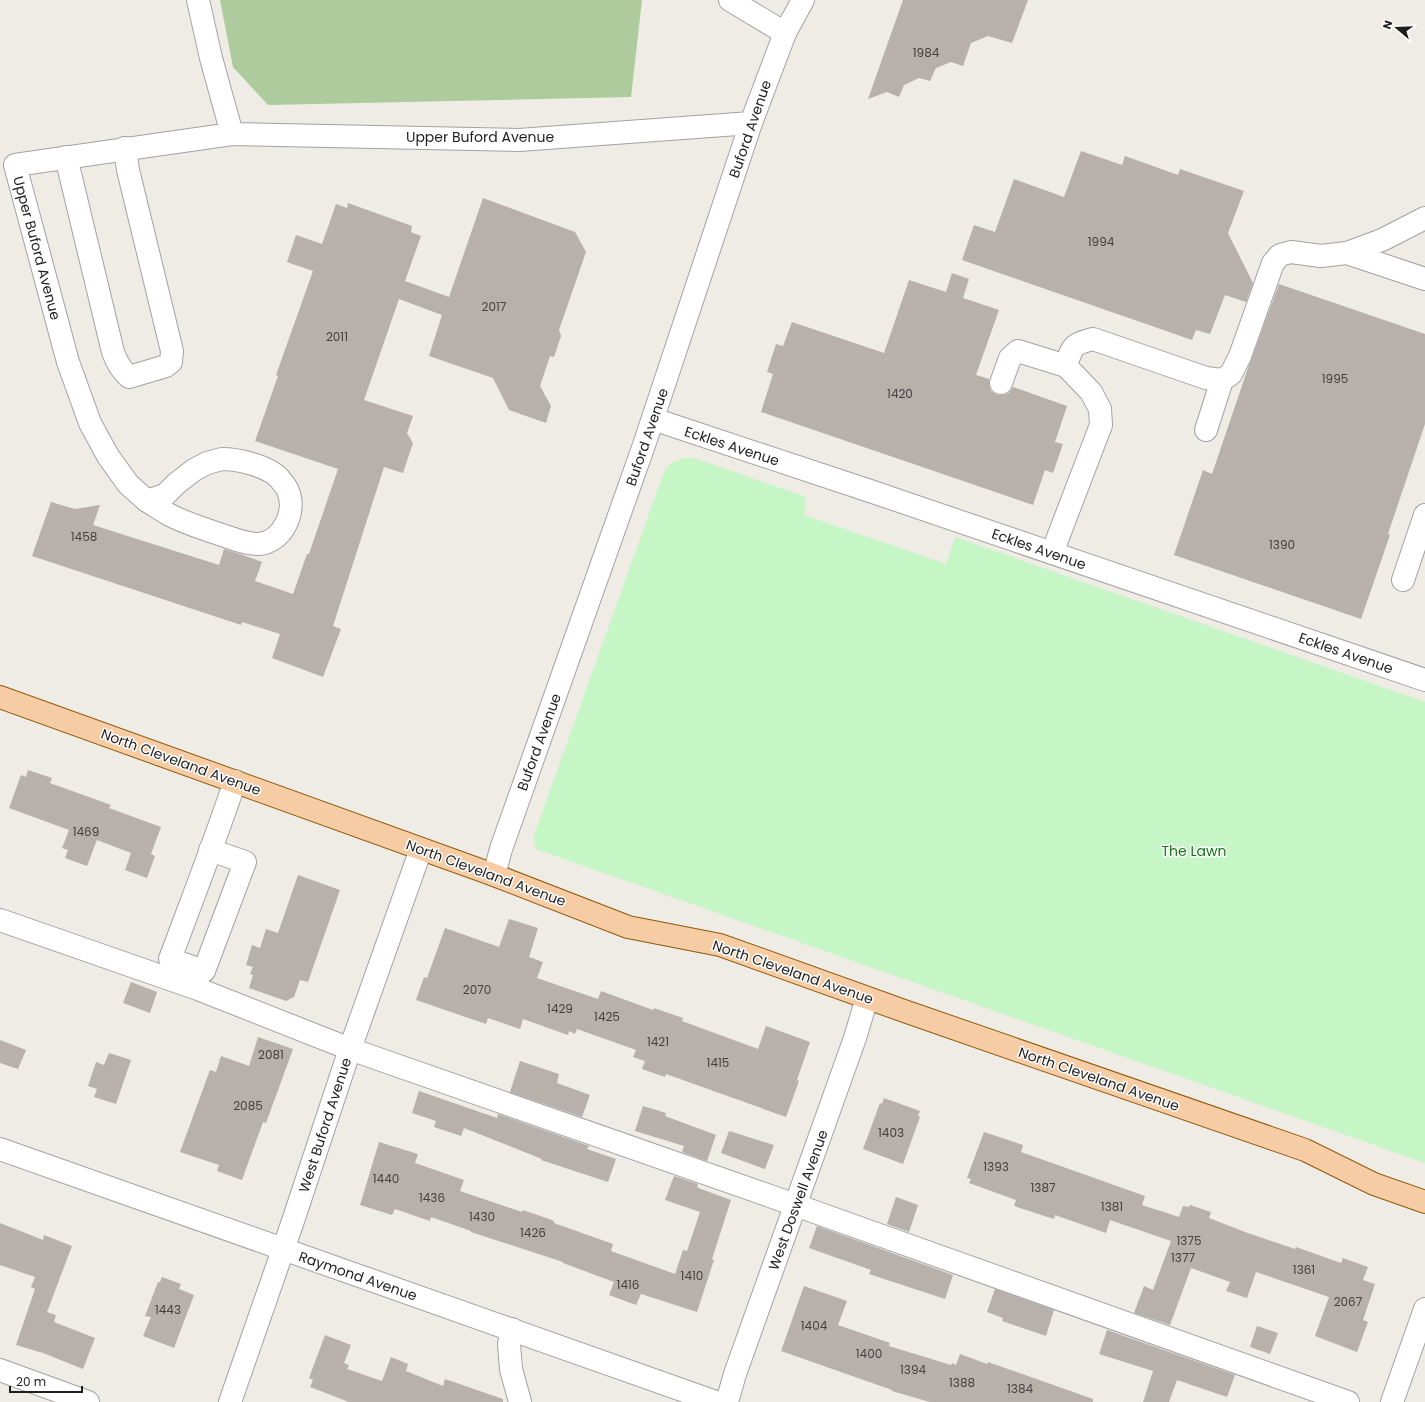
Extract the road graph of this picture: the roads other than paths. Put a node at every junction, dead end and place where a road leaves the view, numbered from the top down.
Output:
1 (198, 0) edge
2 (730, 0) edge
3 (803, 0) edge
4 (785, 33) junction
5 (751, 124) junction
6 (232, 134) junction
7 (125, 148) junction
8 (66, 157) junction
9 (1425, 218) edge
10 (1347, 253) junction
11 (1425, 279) edge
12 (1066, 366) junction
13 (1222, 380) junction
14 (1001, 383) dead end
15 (653, 419) junction
16 (1206, 430) dead end
17 (147, 501) junction
18 (1425, 515) edge
19 (1052, 553) junction
20 (1402, 580) dead end
21 (1425, 680) edge
22 (0, 697) edge
23 (235, 782) junction
24 (421, 849) junction
25 (210, 850) junction
26 (494, 874) junction
27 (0, 920) edge
28 (201, 980) junction
29 (867, 998) junction
30 (350, 1049) junction
31 (0, 1149) edge
32 (1425, 1202) edge
33 (796, 1205) junction
34 (283, 1250) junction
35 (1425, 1309) edge
36 (512, 1329) junction
37 (0, 1370) edge
38 (88, 1402) edge
39 (230, 1402) edge
40 (520, 1402) edge
41 (716, 1402) edge
42 (727, 1402) edge
43 (1348, 1402) edge
44 (1392, 1402) edge

1 - 6 street
2 - 4 street
3 - 4 street, Buford Avenue
4 - 5 street, Buford Avenue
5 - 6 street, Upper Buford Avenue
5 - 15 street, Buford Avenue
6 - 7 street, Upper Buford Avenue
7 - 8 street, Upper Buford Avenue
7 - 8 street
8 - 17 street, Upper Buford Avenue
9 - 10 street
10 - 11 street
10 - 13 street
12 - 13 street
12 - 14 street
12 - 19 street
13 - 16 street
15 - 19 street, Eckles Avenue
15 - 26 street, Buford Avenue
17 - 17 street, Upper Buford Avenue
18 - 20 street
19 - 21 street, Eckles Avenue
22 - 23 main road, North Cleveland Avenue
23 - 24 main road, North Cleveland Avenue
23 - 25 street
24 - 26 main road, North Cleveland Avenue
24 - 30 street, West Buford Avenue
25 - 28 street
25 - 28 street
26 - 29 main road, North Cleveland Avenue
27 - 28 street
28 - 30 street
29 - 32 main road, North Cleveland Avenue
29 - 33 street, West Doswell Avenue
30 - 33 street
30 - 34 street, West Buford Avenue
31 - 34 street, Raymond Avenue
33 - 42 street, West Doswell Avenue
33 - 43 street
34 - 36 street, Raymond Avenue
34 - 39 street, West Buford Avenue
35 - 44 street
36 - 40 street
36 - 41 street, Raymond Avenue
37 - 38 street

